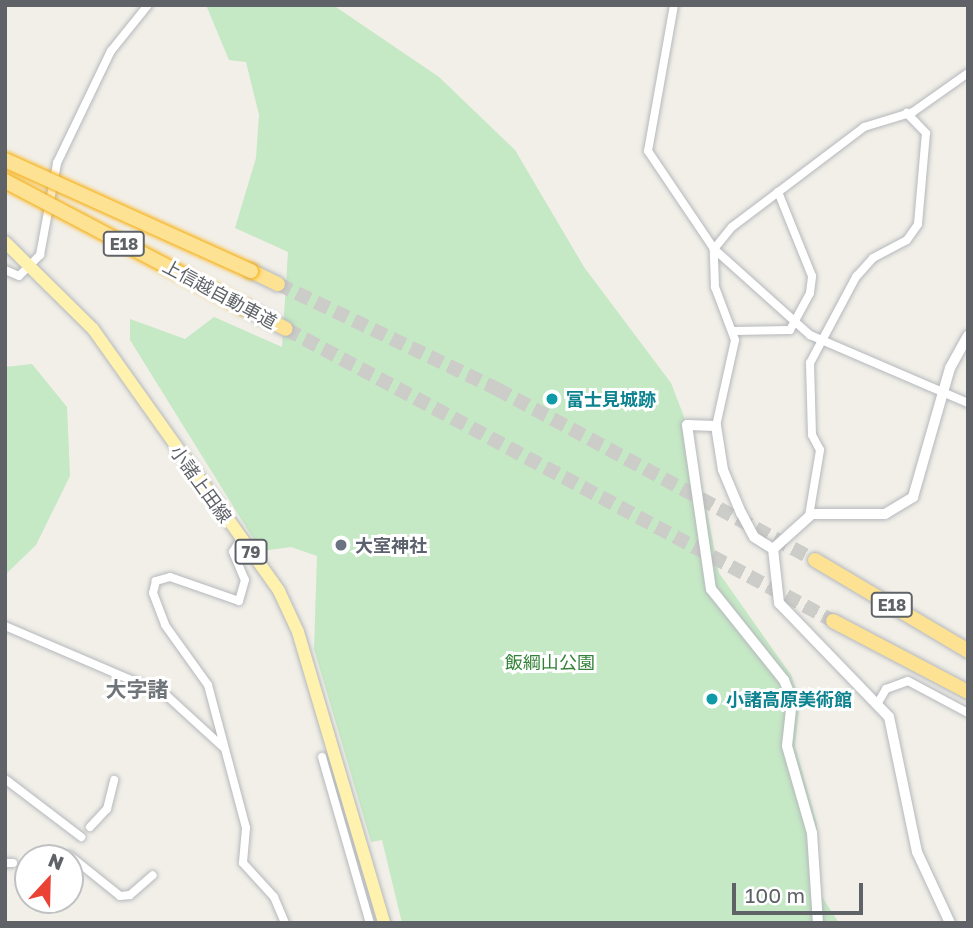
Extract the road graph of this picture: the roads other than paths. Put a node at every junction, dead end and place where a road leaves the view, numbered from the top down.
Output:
1 (148, 5) edge
2 (674, 5) edge
3 (968, 73) edge
4 (907, 113) junction
5 (5, 160) edge
6 (5, 181) edge
7 (778, 192) junction
8 (5, 242) edge
9 (714, 249) junction
10 (32, 265) junction
11 (5, 270) edge
12 (278, 284) tunnel mouth
13 (796, 321) junction
14 (286, 329) tunnel mouth
15 (733, 331) junction
16 (968, 336) edge
17 (824, 341) junction
18 (942, 393) junction
19 (968, 402) edge
20 (716, 426) junction
21 (809, 516) junction
22 (241, 539) junction
23 (773, 549) junction
24 (815, 560) tunnel mouth
25 (833, 621) tunnel mouth
26 (5, 626) edge
27 (968, 651) edge
28 (968, 692) edge
29 (879, 701) junction
30 (968, 713) edge
31 (223, 747) junction
32 (322, 757) dead end
33 (5, 779) edge
34 (114, 780) dead end
35 (90, 827) dead end
36 (81, 837) dead end
37 (84, 867) edge
38 (153, 875) dead end
39 (285, 923) edge
40 (370, 923) edge
41 (384, 923) edge
42 (818, 923) edge
43 (950, 923) edge

1 - 10 street
2 - 9 street
3 - 4 street
4 - 7 street
4 - 17 street
5 - 12 highway, 上信越自動車道 / E18, bridge
6 - 14 highway, 上信越自動車道 / E18, bridge
7 - 9 street
7 - 13 street
8 - 10 main road, 小諸上田線 / 79
9 - 13 street
9 - 15 street
10 - 11 street
10 - 22 main road, 小諸上田線 / 79
13 - 15 street
13 - 17 street
15 - 20 street
16 - 18 street
17 - 18 street
17 - 21 street
18 - 19 street
18 - 21 street
20 - 23 street
20 - 42 street
21 - 23 street
22 - 31 street
22 - 41 main road, 小諸上田線 / 79
23 - 29 street
24 - 27 highway, E18
25 - 28 highway, E18
26 - 31 street
29 - 30 street
29 - 43 street
31 - 39 street
32 - 40 street
33 - 36 street
34 - 35 street
37 - 38 street

